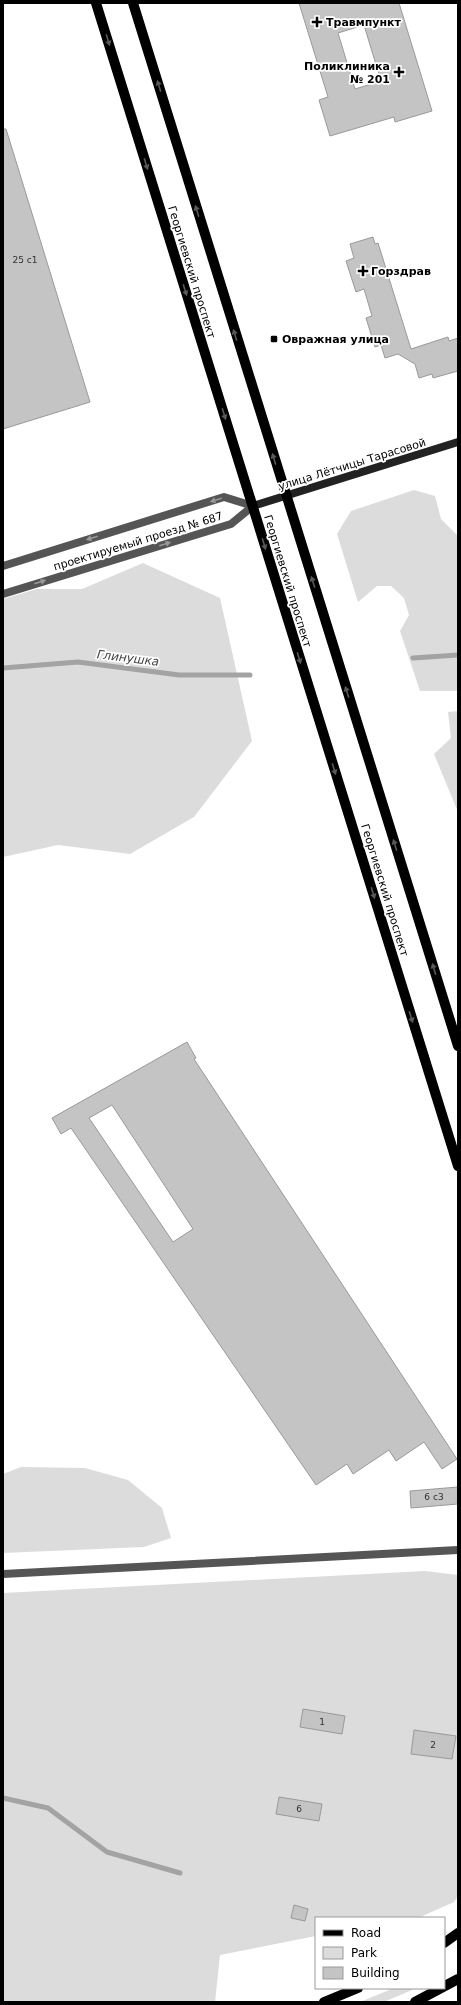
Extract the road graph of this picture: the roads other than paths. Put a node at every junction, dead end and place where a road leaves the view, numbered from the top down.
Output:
1 (96, 3) edge
2 (133, 3) edge
3 (458, 442) edge
4 (286, 496) junction
5 (253, 506) junction
6 (3, 566) edge
7 (3, 594) edge
8 (458, 1046) edge
9 (458, 1166) edge
10 (458, 1550) edge
11 (3, 1574) edge
12 (458, 1932) edge
13 (445, 1942) edge
14 (458, 1979) edge
15 (445, 1986) edge
16 (356, 1989) edge
17 (439, 1989) edge
18 (324, 2002) edge
19 (415, 2002) edge

1 -> 5 main road, Георгиевский проспект
4 -> 2 main road, Георгиевский проспект
3 - 4 main road, улица Лётчицы Тарасовой
4 - 5 main road, улица Лётчицы Тарасовой
8 -> 4 main road, Георгиевский проспект
5 -> 6 street, проектируемый проезд № 687
7 -> 5 street, проектируемый проезд № 687
5 -> 9 main road, Георгиевский проспект
10 - 11 street
12 - 13 main road
14 - 15 main road
16 - 18 main road
17 - 19 main road

